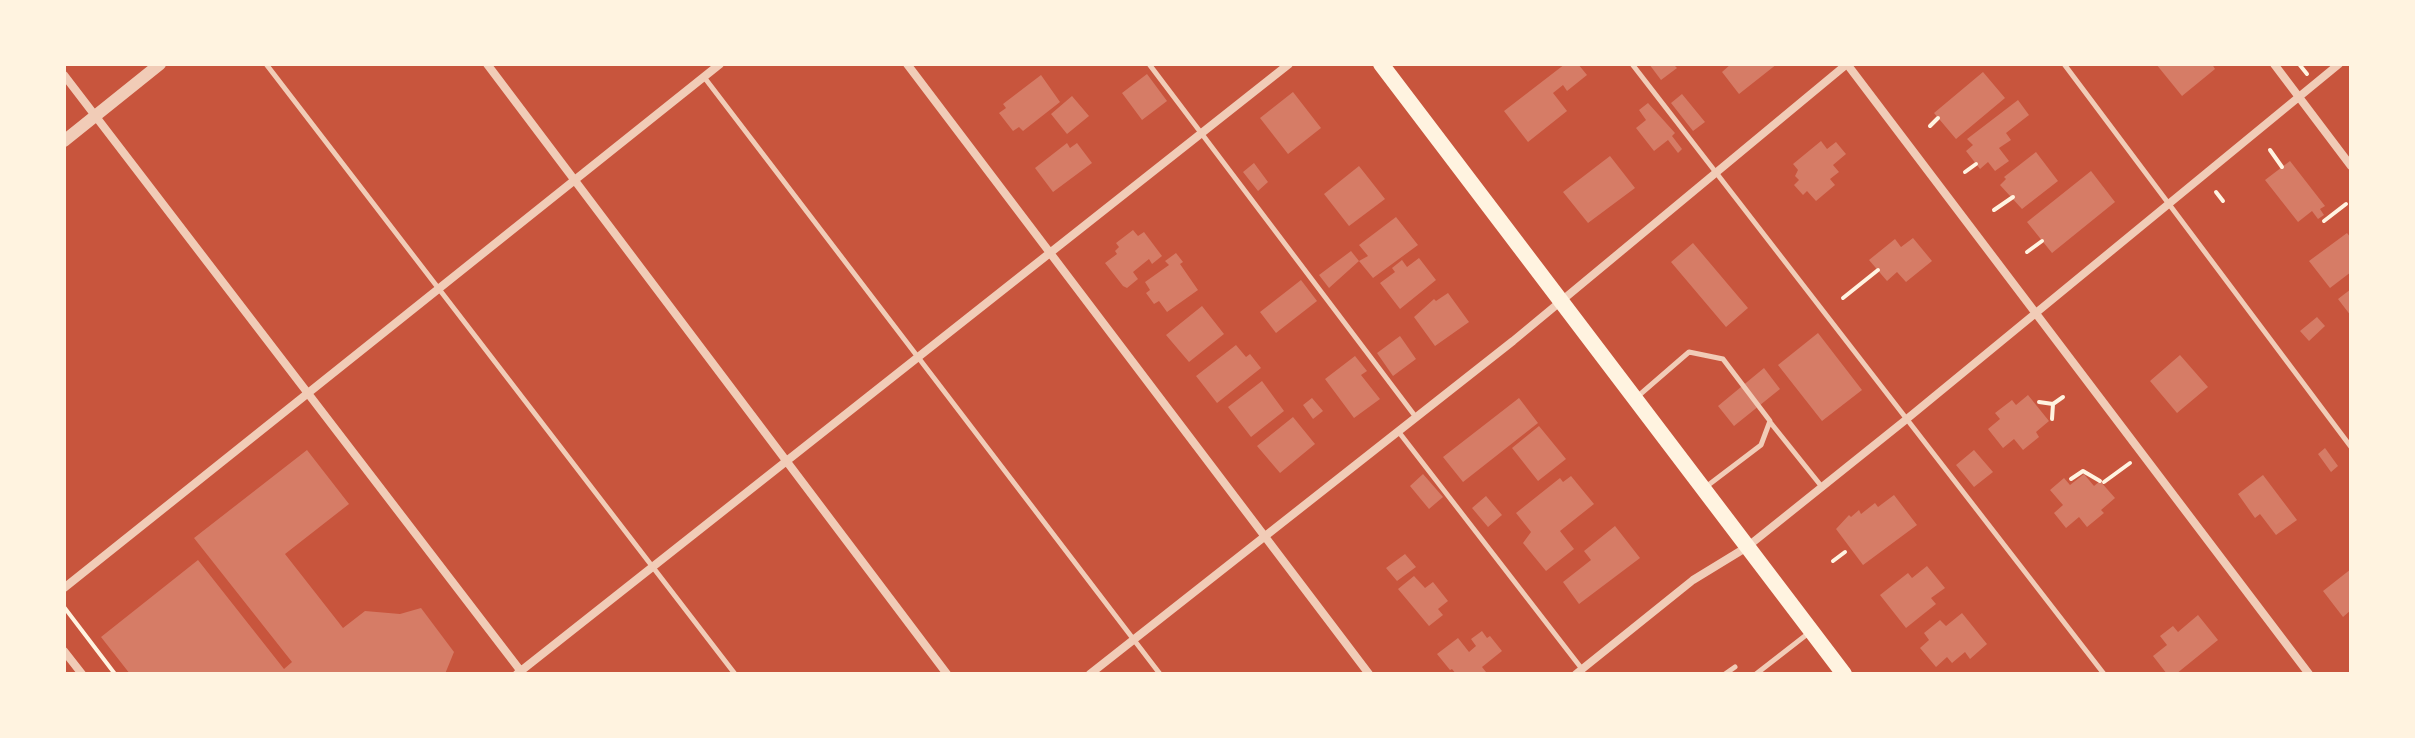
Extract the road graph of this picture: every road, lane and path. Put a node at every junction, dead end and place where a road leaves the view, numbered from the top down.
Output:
1 (160, 64) edge
2 (266, 64) edge
3 (487, 64) edge
4 (720, 64) edge
5 (907, 64) edge
6 (1149, 64) edge
7 (1289, 64) edge
8 (1381, 64) edge
9 (1632, 64) edge
10 (1847, 64) edge
11 (2064, 64) edge
12 (2274, 64) edge
13 (2339, 64) edge
14 (64, 75) edge
15 (704, 77) junction
16 (2298, 96) junction
17 (96, 116) junction
18 (1938, 118) dead end
19 (1930, 126) dead end
20 (1200, 134) junction
21 (64, 141) edge
22 (2270, 150) dead end
23 (1976, 164) dead end
24 (2351, 166) edge
25 (2282, 167) dead end
26 (1715, 171) junction
27 (1965, 172) dead end
28 (574, 181) junction
29 (2216, 192) dead end
30 (2013, 197) dead end
31 (2223, 201) dead end
32 (2346, 204) dead end
33 (2169, 205) junction
34 (1994, 210) dead end
35 (2324, 221) dead end
36 (2042, 241) dead end
37 (2027, 252) dead end
38 (1050, 253) junction
39 (1878, 270) dead end
40 (439, 289) junction
41 (1843, 298) dead end
42 (1562, 302) junction
43 (2037, 313) junction
44 (918, 357) junction
45 (308, 393) junction
46 (2063, 397) dead end
47 (1635, 399) junction
48 (2039, 402) dead end
49 (2053, 404) junction
50 (1415, 416) junction
51 (1908, 418) junction
52 (2052, 419) dead end
53 (1770, 421) junction
54 (1397, 430) junction
55 (2351, 447) edge
56 (786, 461) junction
57 (2131, 462) dead end
58 (2071, 479) dead end
59 (1822, 487) junction
60 (1703, 489) junction
61 (1263, 536) junction
62 (1747, 547) junction
63 (1845, 552) dead end
64 (1833, 561) dead end
65 (652, 567) junction
66 (64, 588) edge
67 (64, 607) edge
68 (1811, 631) junction
69 (1134, 639) junction
70 (64, 651) edge
71 (1735, 667) dead end
72 (1579, 672) edge
73 (521, 673) edge
74 (82, 674) edge
75 (115, 674) edge
76 (735, 674) edge
77 (947, 674) edge
78 (1090, 674) edge
79 (1160, 674) edge
80 (1369, 674) edge
81 (1725, 674) edge
82 (1756, 674) edge
83 (1844, 674) edge
84 (2104, 674) edge
85 (2309, 674) edge

1 - 17 street
2 - 40 lane
3 - 28 street
4 - 15 street
5 - 38 street
6 - 20 lane
7 - 20 street
8 - 42 highway
9 - 26 lane
10 - 26 street
10 - 43 street
11 - 33 lane
12 - 16 street
13 - 16 street
14 - 17 street
15 - 28 street
15 - 44 lane
16 - 24 street
16 - 33 street
17 - 21 street
17 - 45 street
18 - 19 path
20 - 38 street
20 - 50 lane
22 - 25 path
23 - 27 path
26 - 42 street
26 - 51 lane
28 - 40 street
28 - 56 street
29 - 31 path
30 - 34 path
32 - 35 path
33 - 43 street
33 - 55 lane
36 - 37 path
38 - 44 street
38 - 61 street
39 - 41 path
40 - 45 street
40 - 65 lane
42 - 47 highway
42 - 50 street
43 - 51 street
43 - 85 street
44 - 56 street
44 - 69 lane
45 - 66 street
45 - 73 street
46 - 49 path
47 - 53 lane
47 - 60 highway
48 - 49 path
49 - 52 path
50 - 54 street
51 - 59 street
51 - 84 lane
53 - 59 lane
53 - 60 lane
54 - 61 street
54 - 72 lane
56 - 65 street
56 - 77 street
57 - 58 path
59 - 62 street
60 - 62 highway
61 - 69 street
61 - 80 street
62 - 68 highway
62 - 72 street
63 - 64 path
65 - 73 street
65 - 76 lane
67 - 75 path
68 - 82 lane
68 - 83 highway
69 - 78 street
69 - 79 lane
70 - 74 street
71 - 81 lane

